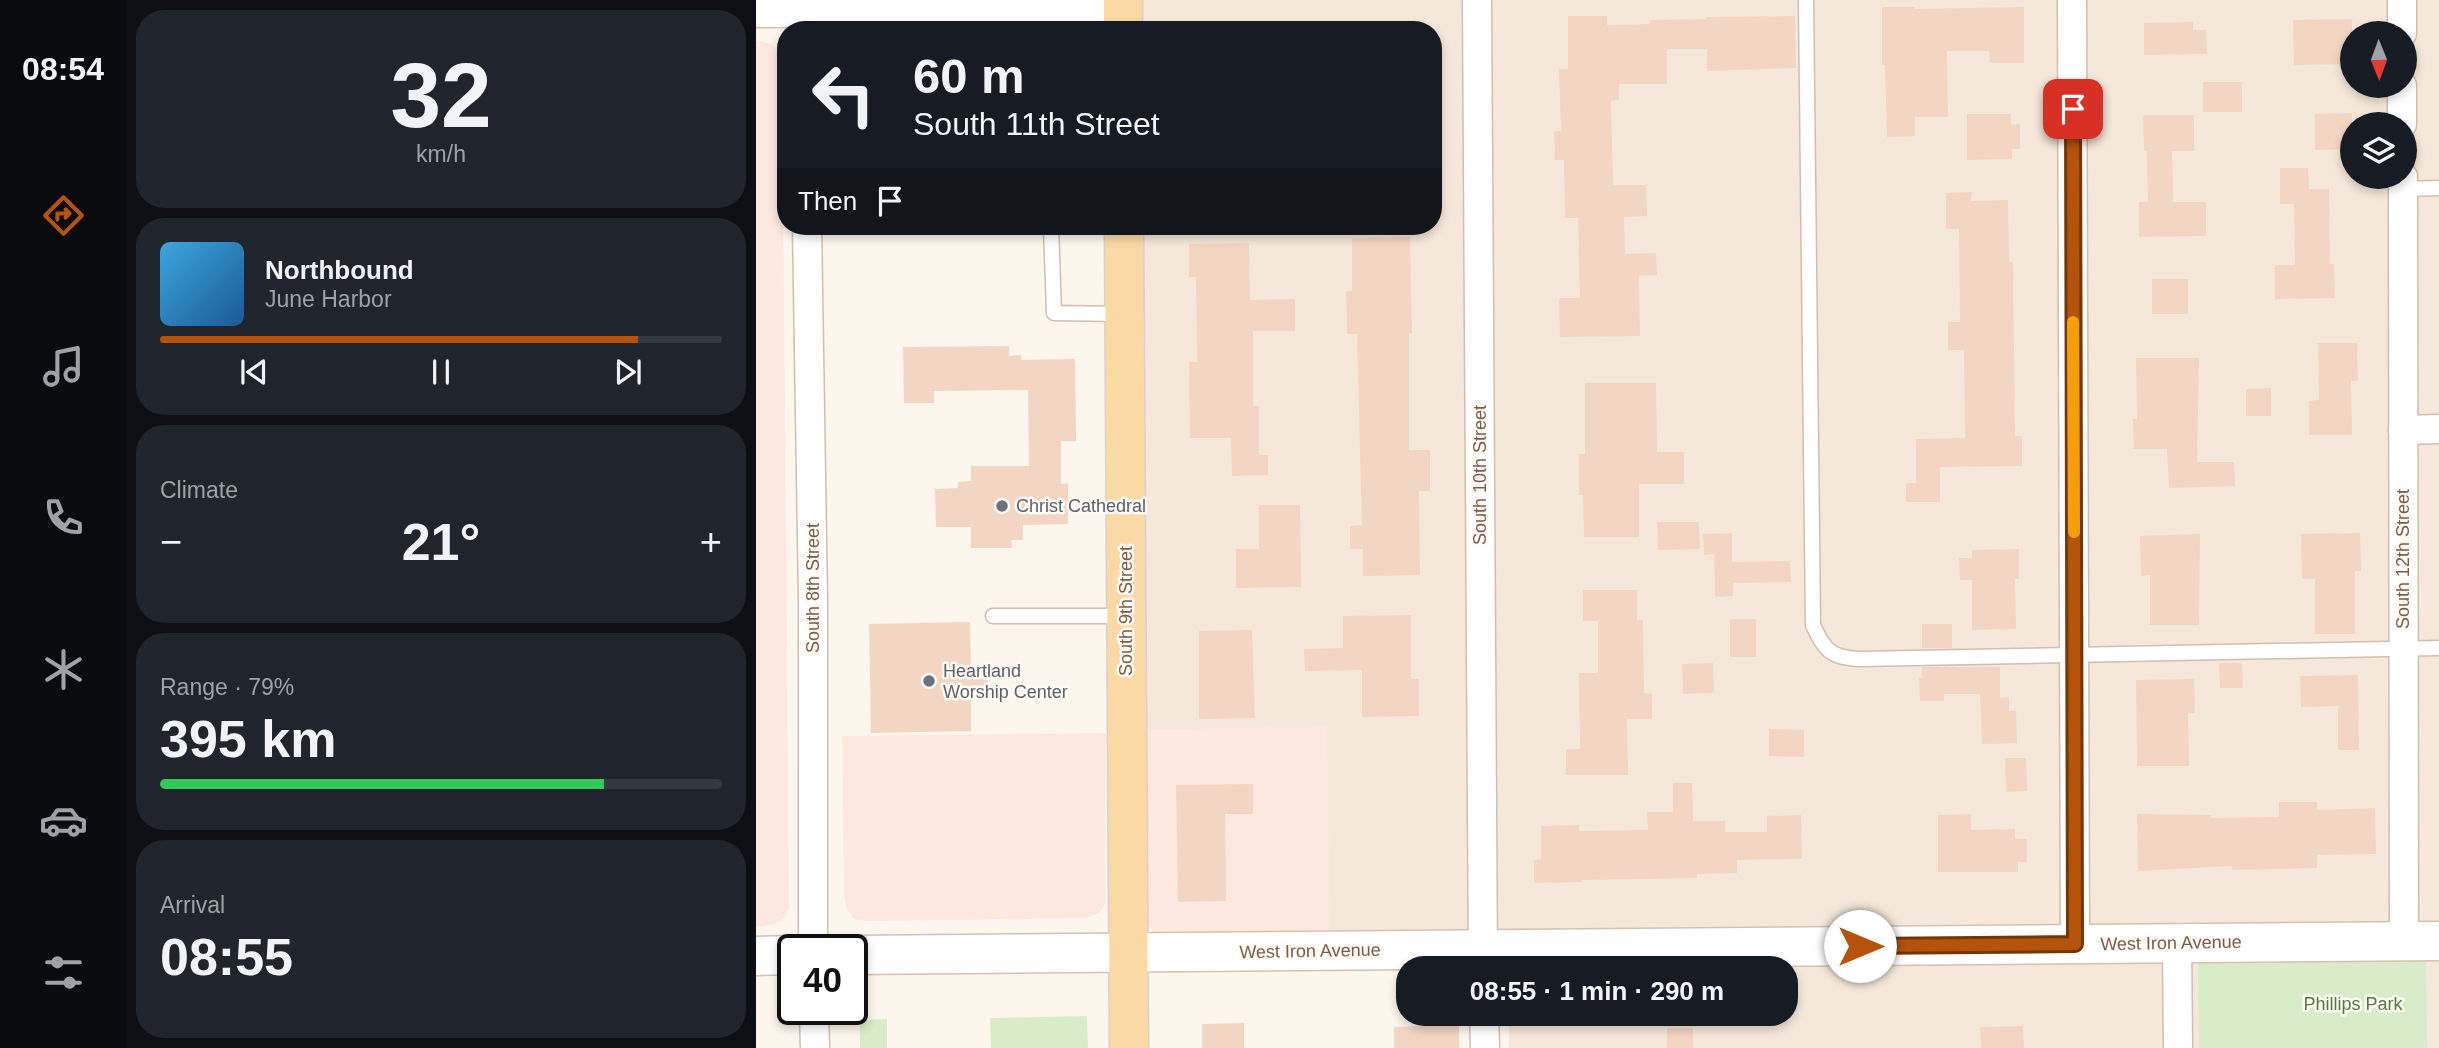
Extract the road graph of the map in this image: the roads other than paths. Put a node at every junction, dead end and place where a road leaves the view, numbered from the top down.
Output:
1 (1477, 0) edge
2 (1806, 0) edge
3 (2072, 0) edge
4 (2402, 0) edge
5 (756, 13) edge
6 (1123, 13) edge
7 (804, 14) edge
8 (2402, 21) edge
9 (2417, 185) edge
10 (2439, 188) edge
11 (2403, 189) edge
12 (807, 235) edge
13 (1051, 235) edge
14 (1124, 235) edge
15 (1124, 314) junction
16 (2439, 429) edge
17 (2403, 430) junction
18 (993, 616) dead end
19 (1126, 617) junction
20 (2439, 648) edge
21 (2403, 649) junction
22 (2074, 655) junction
23 (813, 934) edge
24 (2422, 941) edge
25 (2178, 943) junction
26 (2075, 944) junction
27 (1127, 953) junction
28 (777, 955) edge
29 (868, 955) edge
30 (756, 956) edge
31 (1483, 956) edge
32 (1568, 956) edge
33 (1396, 957) edge
34 (814, 1025) edge
35 (1484, 1026) edge
36 (815, 1048) edge
37 (1129, 1048) edge
38 (1485, 1048) edge
39 (2178, 1048) edge

1 - 31 street, South 10th Street
2 - 22 lane
3 - 22 street
4 - 8 street
5 - 7 street
6 - 7 street
9 - 10 lane
11 - 17 street, South 12th Street
12 - 23 street, South 8th Street
13 - 15 lane
14 - 15 main road, South 9th Street
15 - 19 main road, South 9th Street
16 - 17 street
17 - 21 street, South 12th Street
18 - 19 lane
19 - 27 main road, South 9th Street
20 - 21 lane
21 - 22 lane
21 - 24 street, South 12th Street
22 - 26 street
24 - 25 street, West Iron Avenue
25 - 26 street, West Iron Avenue
25 - 39 street
26 - 32 street, West Iron Avenue
27 - 29 street, West Iron Avenue
27 - 33 street, West Iron Avenue
27 - 37 main road, South 9th Street
28 - 30 street
34 - 36 street
35 - 38 street

